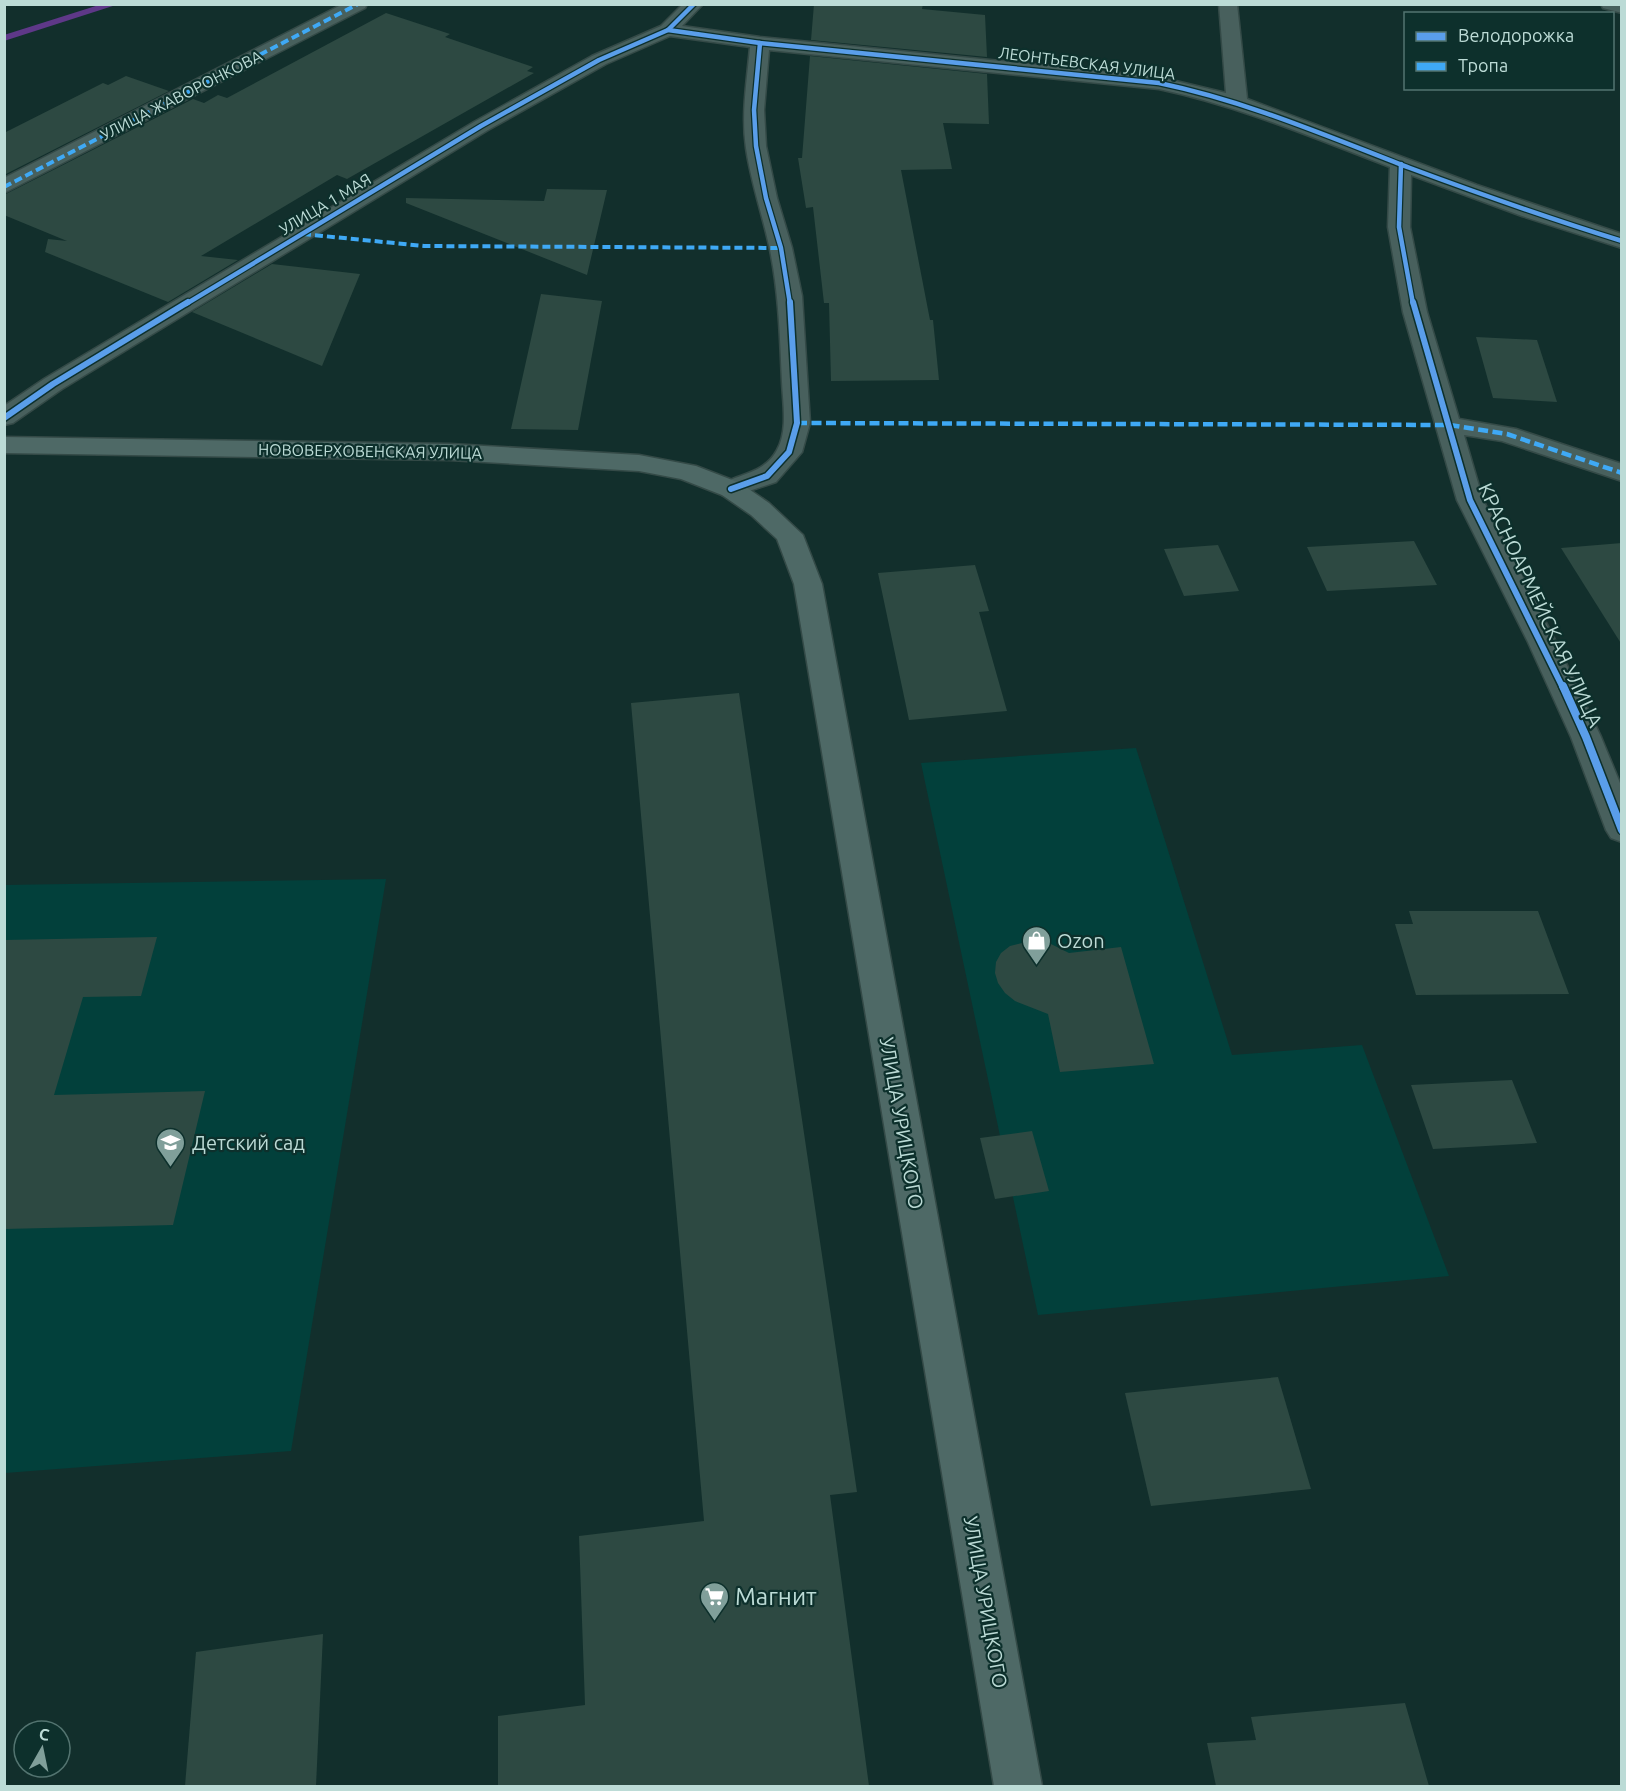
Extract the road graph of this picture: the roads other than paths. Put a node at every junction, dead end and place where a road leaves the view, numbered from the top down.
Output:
1 (358, 4) edge
2 (694, 4) edge
3 (1228, 4) edge
4 (1610, 4) edge
5 (1622, 8) edge
6 (668, 30) junction
7 (760, 43) junction
8 (1238, 101) junction
9 (1401, 164) junction
10 (4, 187) edge
11 (1622, 241) edge
12 (4, 418) edge
13 (1450, 425) junction
14 (4, 445) edge
15 (1622, 473) edge
16 (731, 489) junction
17 (1622, 830) edge
18 (1018, 1786) edge

1 - 10 street, УЛИЦА ЖАВОРОНКОВА
2 - 6 street
3 - 8 street
4 - 5 street
6 - 7 street, ЛЕОНТЬЕВСКАЯ УЛИЦА
6 - 12 street, УЛИЦА 1 МАЯ
7 - 8 street, ЛЕОНТЬЕВСКАЯ УЛИЦА
7 - 16 street
8 - 9 street, ЛЕОНТЬЕВСКАЯ УЛИЦА
9 - 11 street, ЛЕОНТЬЕВСКАЯ УЛИЦА
9 - 13 street, КРАСНОАРМЕЙСКАЯ УЛИЦА
13 - 15 street
13 - 17 street, КРАСНОАРМЕЙСКАЯ УЛИЦА
14 - 16 main road, НОВОВЕРХОВЕНСКАЯ УЛИЦА
16 - 18 main road, УЛИЦА УРИЦКОГО

